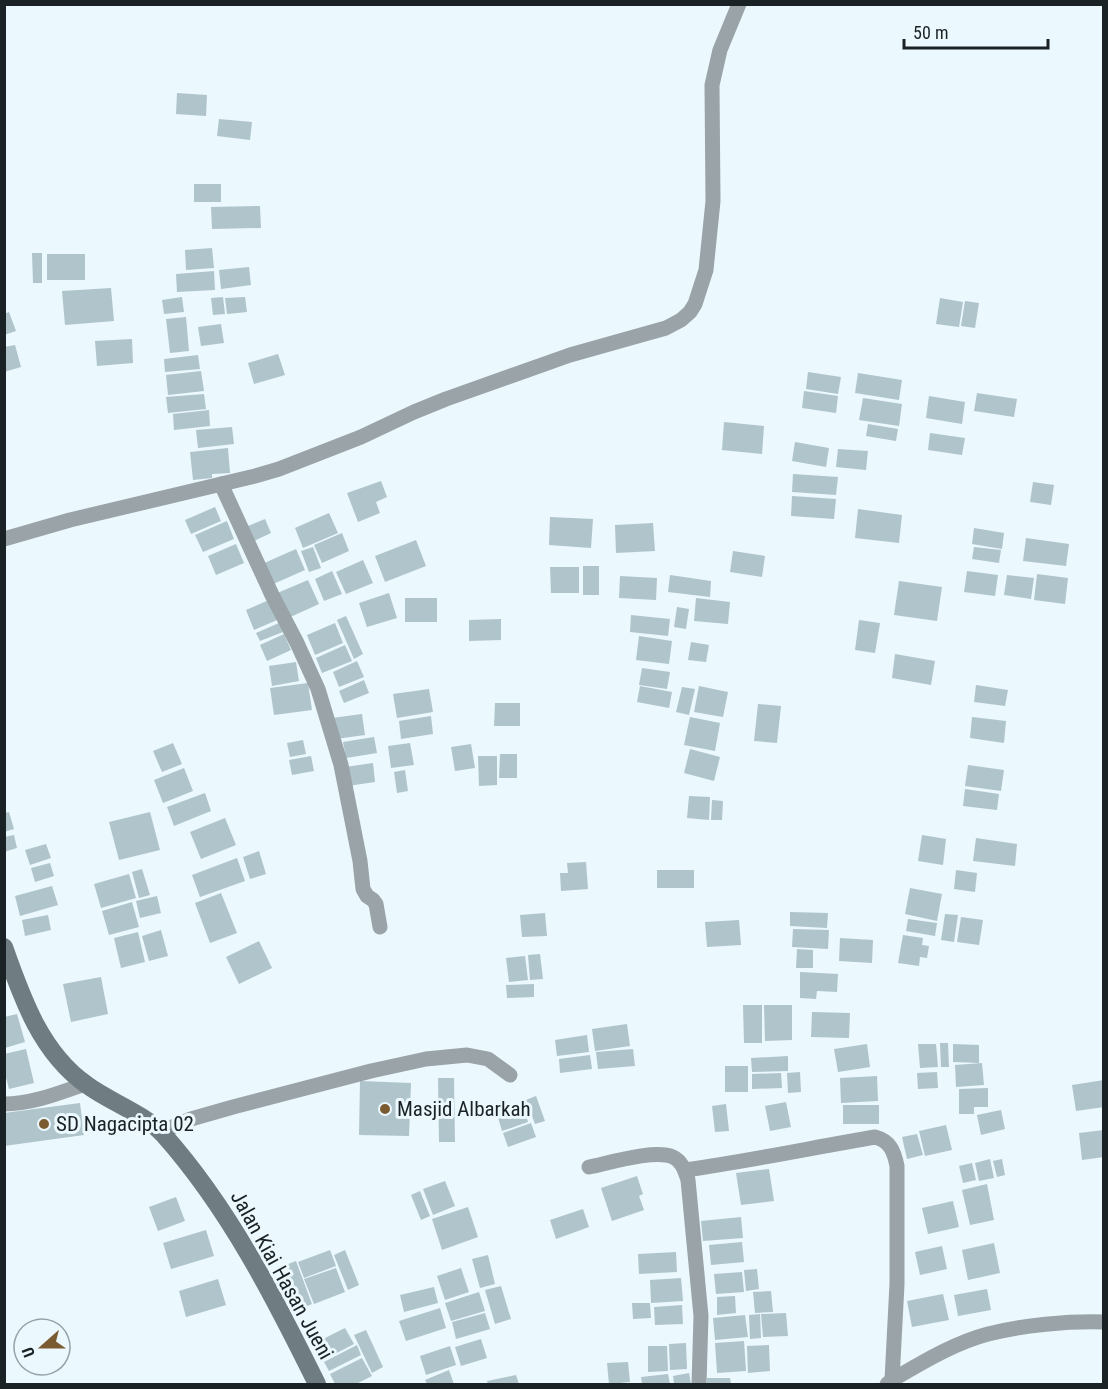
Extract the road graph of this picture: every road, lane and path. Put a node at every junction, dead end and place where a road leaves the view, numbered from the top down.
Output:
1 (739, 4) edge
2 (221, 484) junction
3 (4, 539) edge
4 (380, 927) dead end
5 (4, 947) edge
6 (510, 1075) dead end
7 (85, 1084) junction
8 (4, 1104) edge
9 (161, 1132) junction
10 (589, 1167) dead end
11 (685, 1170) junction
12 (1104, 1322) edge
13 (890, 1382) edge
14 (317, 1384) edge
15 (699, 1384) edge

1 - 2 street
2 - 3 street
2 - 4 street
5 - 7 street, Jalan Kiai Hasan Jueni
6 - 9 street
7 - 8 street
7 - 9 street, Jalan Kiai Hasan Jueni
9 - 14 street, Jalan Kiai Hasan Jueni
10 - 11 street
11 - 13 street
11 - 15 street
12 - 13 street

